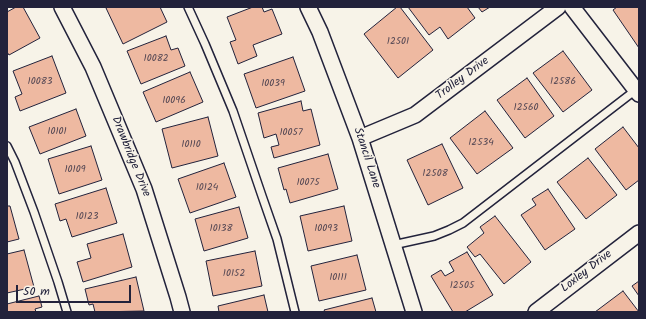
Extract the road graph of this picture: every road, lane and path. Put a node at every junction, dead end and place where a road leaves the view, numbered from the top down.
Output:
1 (62, 7) edge
2 (188, 7) edge
3 (308, 7) edge
4 (558, 7) edge
5 (572, 7) edge
6 (638, 91) edge
7 (360, 138) junction
8 (7, 146) edge
9 (639, 232) edge
10 (393, 245) junction
11 (67, 312) edge
12 (182, 312) edge
13 (295, 312) edge
14 (414, 312) edge
15 (536, 312) edge

1 - 12 street, Drawbridge Drive
2 - 13 lane
3 - 7 street, Stancil Lane
4 - 7 street, Trolley Drive
5 - 6 street
6 - 10 lane
7 - 10 street, Stancil Lane
8 - 11 lane
9 - 15 street, Loxley Drive
10 - 14 street, Stancil Lane

